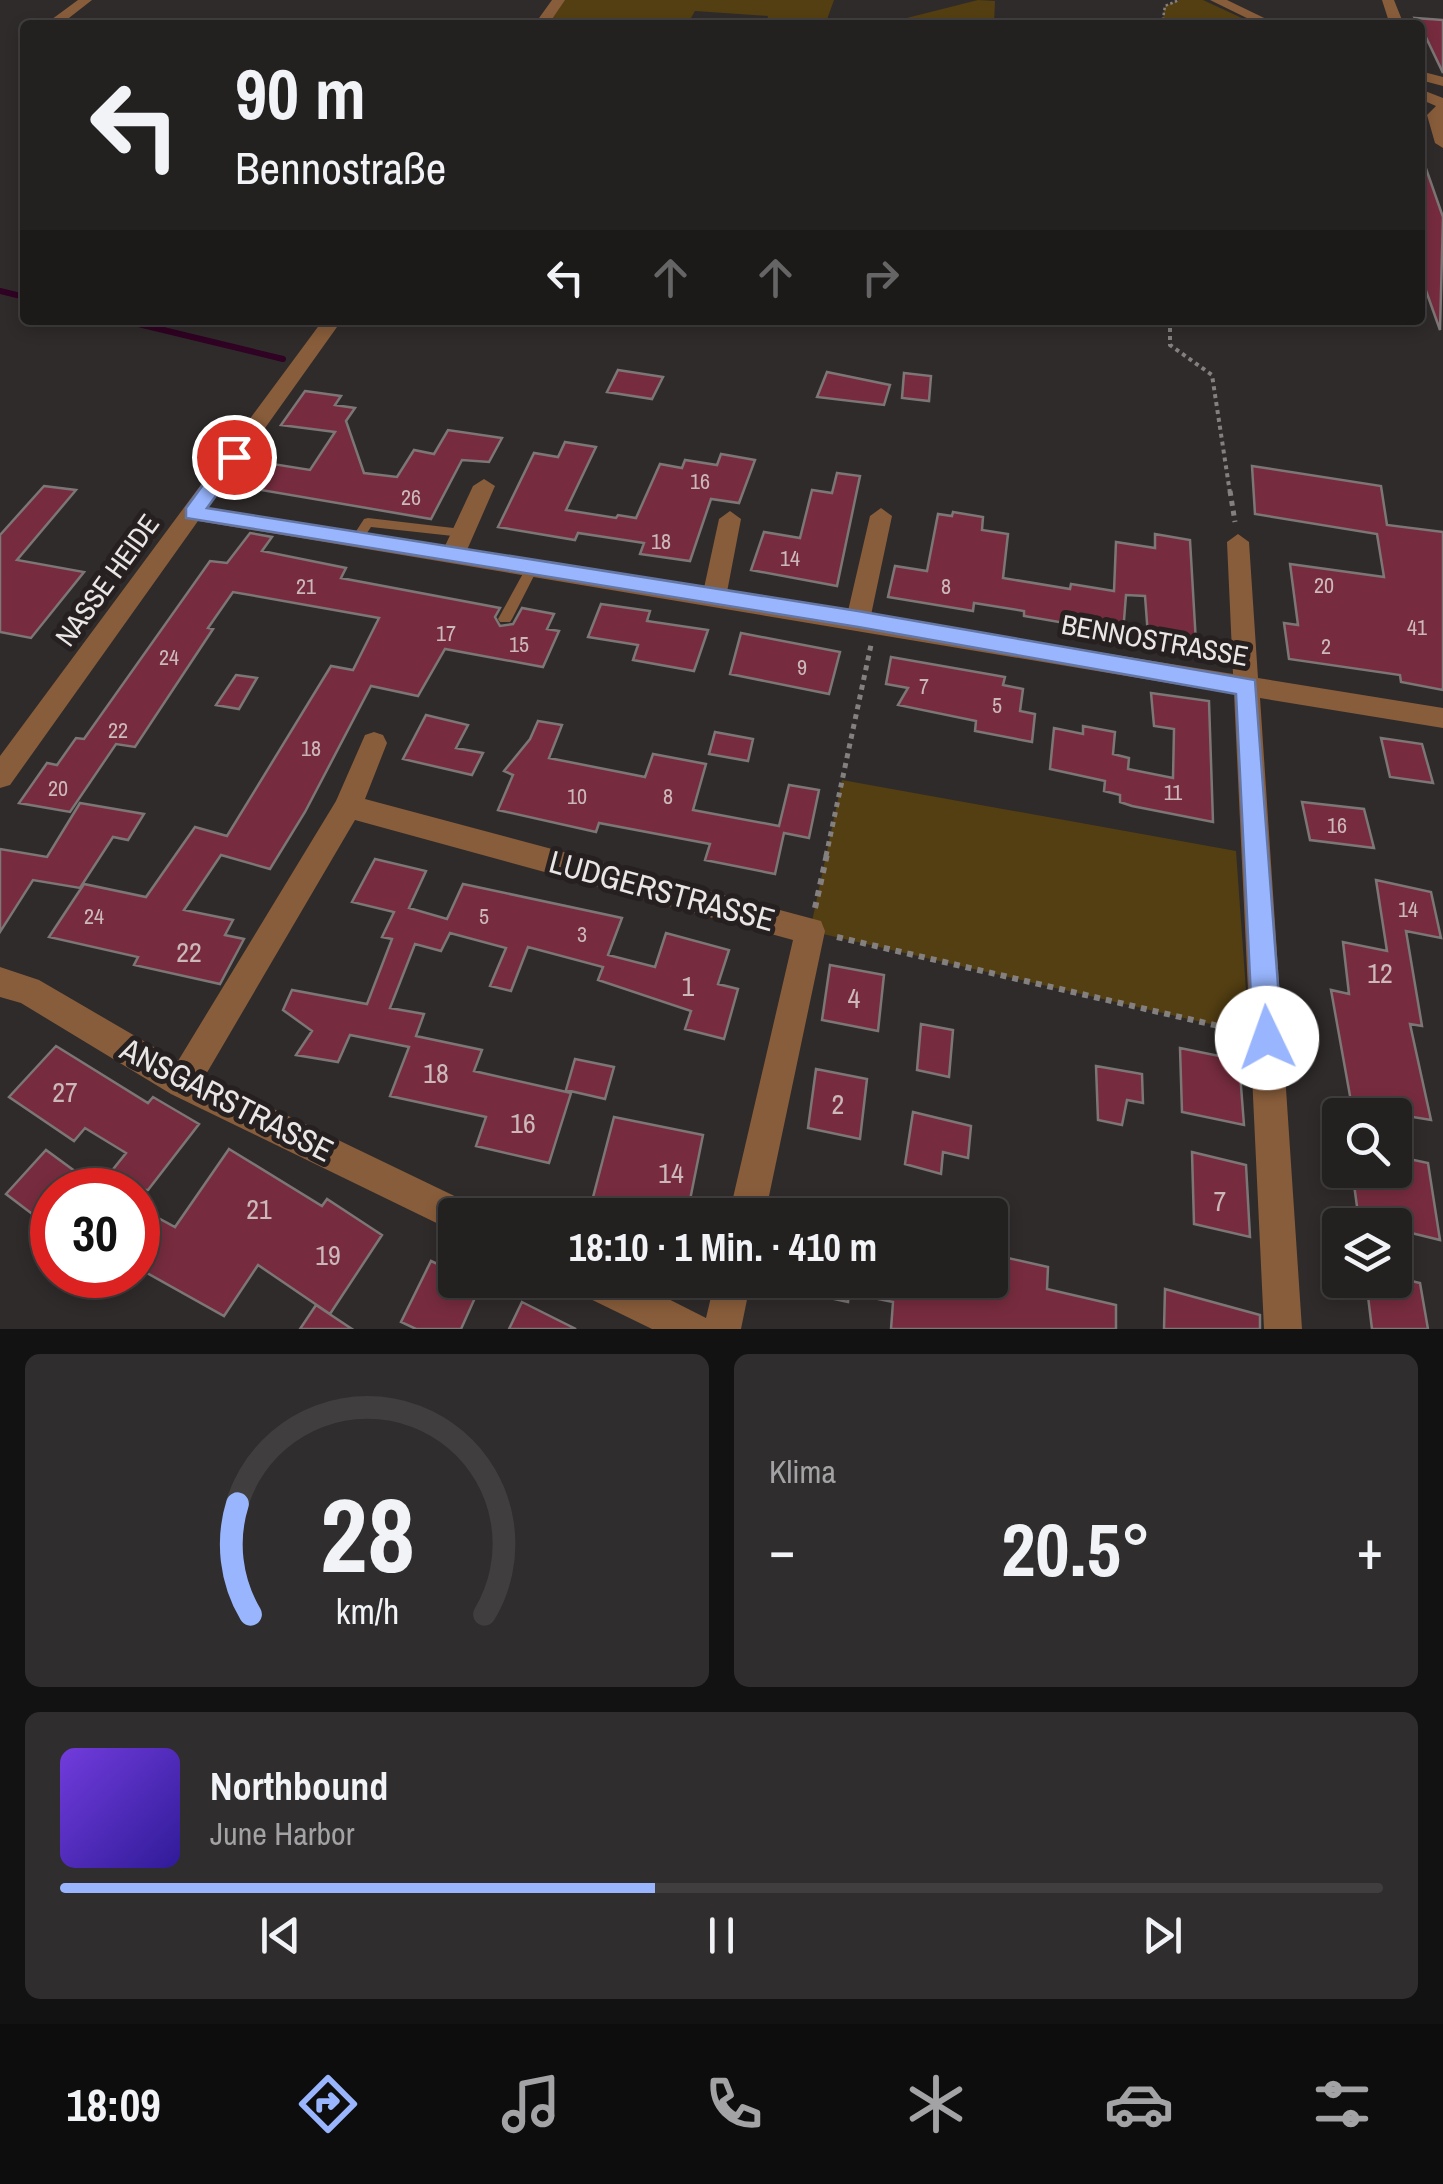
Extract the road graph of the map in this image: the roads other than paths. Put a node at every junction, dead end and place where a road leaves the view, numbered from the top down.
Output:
1 (86, 0) edge
2 (1216, 0) edge
3 (57, 20) edge
4 (1261, 20) edge
5 (1443, 106) edge
6 (1443, 143) edge
7 (329, 325) edge
8 (484, 486) dead end
9 (194, 513) junction
10 (880, 516) dead end
11 (730, 519) dead end
12 (1238, 542) road end
13 (458, 544) junction
14 (532, 568) junction
15 (714, 597) junction
16 (506, 620) dead end
17 (867, 621) junction
18 (1247, 686) junction
19 (1443, 718) edge
20 (374, 743) dead end
21 (0, 777) edge
22 (348, 806) junction
23 (0, 982) edge
24 (183, 1082) junction
25 (751, 1198) edge
26 (438, 1206) edge
27 (628, 1298) edge
28 (728, 1298) edge
29 (692, 1329) edge
30 (722, 1329) edge
31 (1283, 1329) edge

1 - 3 street
2 - 4 street
5 - 6 street
7 - 9 street, NASSE HEIDE
8 - 13 street
9 - 13 street, BENNOSTRASSE
9 - 21 street, NASSE HEIDE
10 - 17 street
11 - 15 street
12 - 18 street
13 - 14 street, BENNOSTRASSE
14 - 15 street, BENNOSTRASSE
14 - 16 lane
15 - 17 street, BENNOSTRASSE
17 - 18 street, BENNOSTRASSE
18 - 19 street, BENNOSTRASSE
18 - 31 street
20 - 22 street
22 - 24 street
22 - 25 street, LUDGERSTRASSE
23 - 24 street, ANSGARSTRASSE
24 - 26 street, ANSGARSTRASSE
27 - 29 street
28 - 30 street

